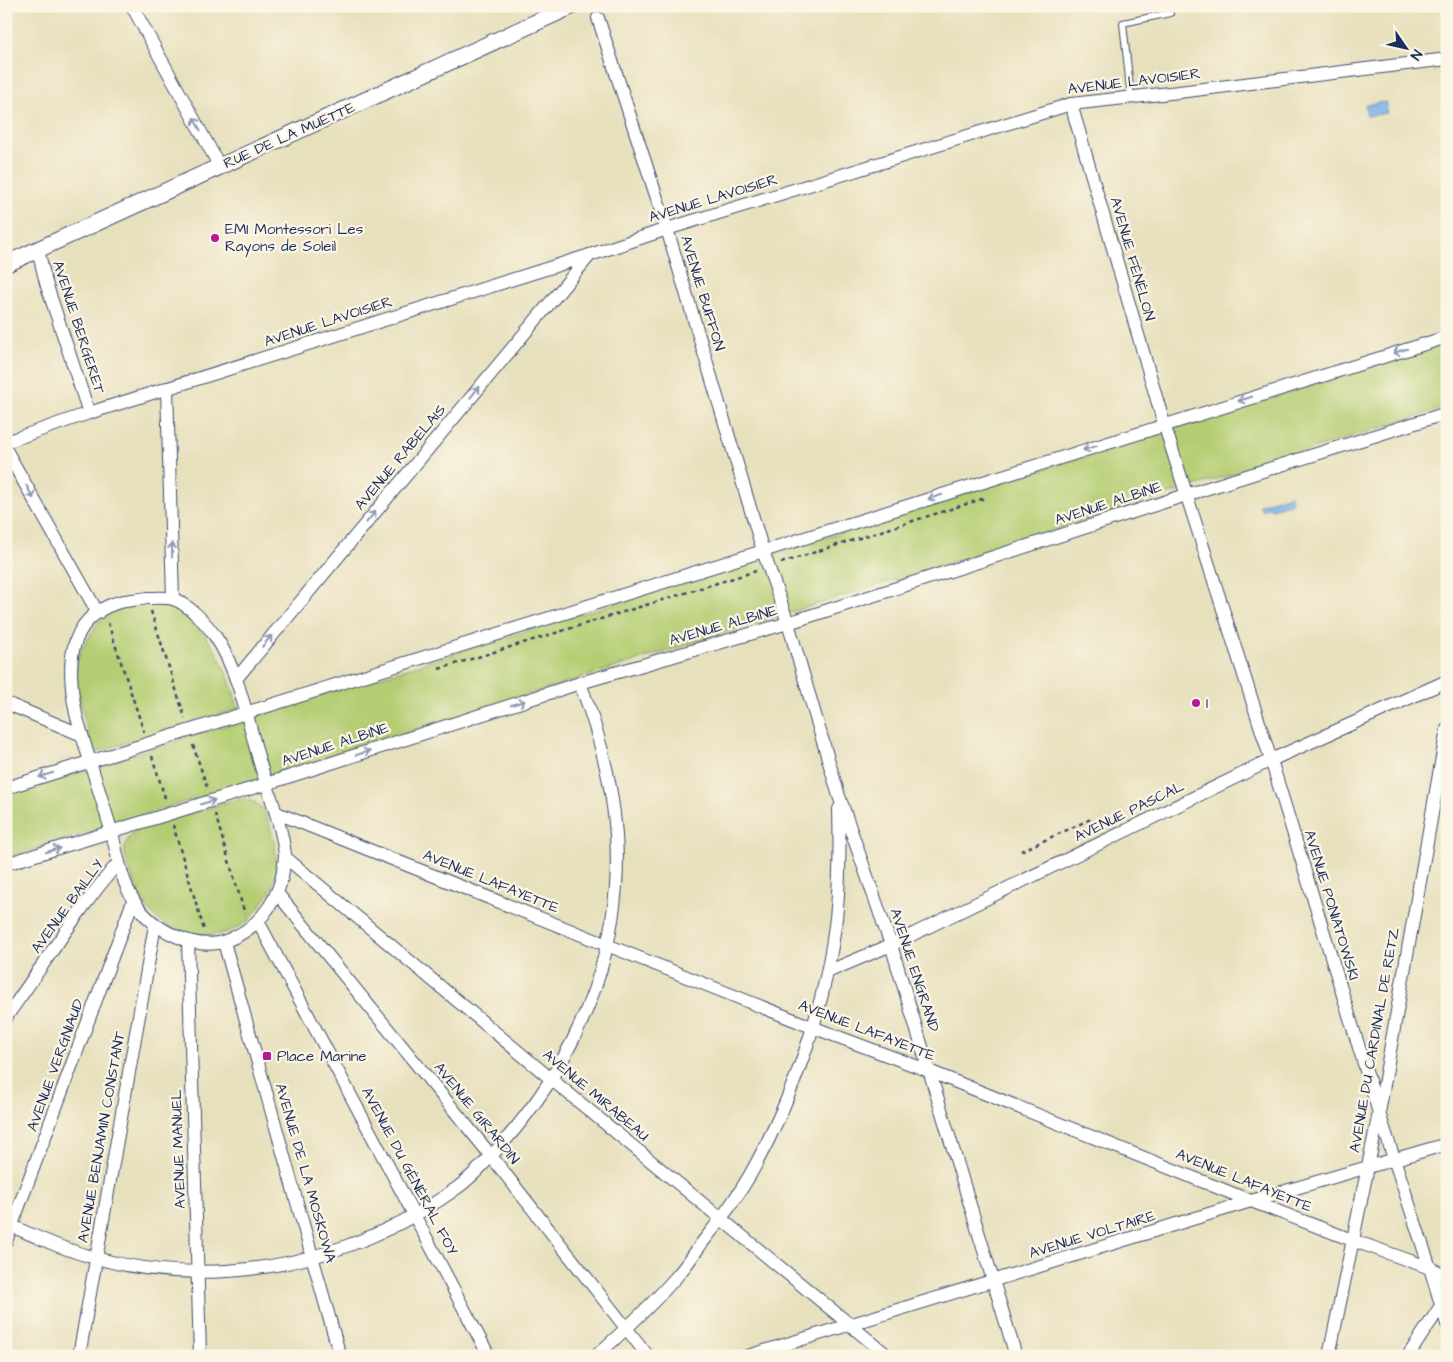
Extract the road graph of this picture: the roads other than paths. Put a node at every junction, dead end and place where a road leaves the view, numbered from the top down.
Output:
1 (132, 6) edge
2 (572, 6) edge
3 (556, 10) edge
4 (1170, 14) dead end
5 (598, 18) dead end
6 (1447, 59) edge
7 (1131, 97) junction
8 (1070, 104) junction
9 (220, 167) junction
10 (667, 229) junction
11 (38, 250) junction
12 (590, 255) junction
13 (6, 264) edge
14 (1447, 336) edge
15 (168, 388) junction
16 (90, 413) junction
17 (1447, 413) edge
18 (1164, 424) junction
19 (6, 442) edge
20 (6, 450) edge
21 (1186, 495) junction
22 (763, 551) junction
23 (173, 599) junction
24 (101, 611) junction
25 (788, 624) junction
26 (236, 679) junction
27 (1447, 681) edge
28 (580, 683) junction
29 (6, 703) edge
30 (245, 713) junction
31 (1447, 729) edge
32 (82, 735) junction
33 (1271, 760) junction
34 (91, 761) junction
35 (266, 784) junction
36 (6, 788) edge
37 (839, 796) junction
38 (277, 813) junction
39 (111, 832) junction
40 (285, 857) junction
41 (120, 862) junction
42 (6, 864) edge
43 (277, 894) junction
44 (133, 901) junction
45 (253, 922) junction
46 (155, 925) junction
47 (188, 941) junction
48 (224, 942) junction
49 (891, 945) junction
50 (608, 946) junction
51 (827, 972) junction
52 (6, 1017) edge
53 (812, 1027) junction
54 (929, 1071) junction
55 (551, 1079) junction
56 (1378, 1113) junction
57 (1447, 1144) edge
58 (491, 1156) junction
59 (1393, 1160) junction
60 (1367, 1166) junction
61 (1251, 1201) junction
62 (415, 1216) junction
63 (721, 1219) junction
64 (9, 1224) edge
65 (1352, 1240) junction
66 (6, 1241) edge
67 (313, 1257) junction
68 (96, 1258) junction
69 (1430, 1268) junction
70 (197, 1273) junction
71 (1447, 1276) edge
72 (993, 1282) junction
73 (1444, 1301) edge
74 (849, 1324) junction
75 (1447, 1324) edge
76 (626, 1329) junction
77 (79, 1356) edge
78 (200, 1356) edge
79 (340, 1356) edge
80 (489, 1356) edge
81 (596, 1356) edge
82 (648, 1356) edge
83 (748, 1356) edge
84 (888, 1356) edge
85 (1016, 1356) edge
86 (1329, 1356) edge
87 (1408, 1356) edge

9 -> 1 street
2 - 3 street, RUE DE LA MUETTE
3 - 9 street, RUE DE LA MUETTE
4 - 7 lane
5 - 10 street, AVENUE BUFFON
6 - 7 street, AVENUE LAVOISIER
7 - 8 street, AVENUE LAVOISIER
8 - 10 street, AVENUE LAVOISIER
8 - 18 street, AVENUE FÉNÉLON
9 - 11 street, RUE DE LA MUETTE
10 - 12 street, AVENUE LAVOISIER
10 - 22 street, AVENUE BUFFON
11 - 13 street, RUE DE LA MUETTE
11 - 16 street, AVENUE BERGERET
12 - 15 street, AVENUE LAVOISIER
26 -> 12 street, AVENUE RABELAIS
14 -> 18 street
15 - 16 street, AVENUE LAVOISIER
23 -> 15 street
16 - 19 street, AVENUE LAVOISIER
17 - 21 street, AVENUE ALBINE
18 - 21 street, AVENUE FÉNÉLON
18 -> 22 street
20 -> 24 street
21 - 25 street, AVENUE ALBINE
21 - 33 street, AVENUE PONIATOWSKI
22 - 25 street, AVENUE BUFFON
22 - 30 street
23 - 24 street
23 - 26 street
24 - 32 street
25 - 28 street, AVENUE ALBINE
25 - 37 street, AVENUE ENGRAND
26 - 30 street
27 - 33 street, AVENUE PASCAL
35 -> 28 street, AVENUE ALBINE
28 - 50 street
29 - 32 street
30 - 34 street
30 - 35 street
31 - 56 street, AVENUE DU CARDINAL DE RETZ
32 - 34 street
33 - 49 street, AVENUE PASCAL
33 - 56 street, AVENUE PONIATOWSKI
34 -> 36 street
34 - 39 street
35 - 38 street
39 -> 35 street, AVENUE ALBINE
37 - 49 street, AVENUE ENGRAND
37 - 51 street
38 - 40 street
38 - 50 street, AVENUE LAFAYETTE
39 - 41 street
42 -> 39 street, AVENUE ALBINE
40 - 43 street
40 - 55 street, AVENUE MIRABEAU
41 - 44 street
41 - 52 street, AVENUE BAILLY
43 - 45 street
43 - 58 street, AVENUE GIRARDIN
44 - 46 street
44 - 64 street, AVENUE VERGNIAUD
45 - 48 street
45 - 62 street, AVENUE DU GÉNÉRAL FOY
46 - 47 street
46 - 68 street, AVENUE BENJAMIN CONSTANT
47 - 48 street
47 - 70 street, AVENUE MANUEL
48 - 67 street, AVENUE DE LA MOSKOWA
49 - 51 street, AVENUE PASCAL
49 - 54 street, AVENUE ENGRAND
50 - 53 street, AVENUE LAFAYETTE
50 - 55 street
51 - 53 street
53 - 54 street, AVENUE LAFAYETTE
53 - 63 street
54 - 61 street, AVENUE LAFAYETTE
54 - 72 street, AVENUE ENGRAND
55 - 58 street
55 - 63 street, AVENUE MIRABEAU
56 - 59 street, AVENUE PONIATOWSKI
56 - 60 street, AVENUE DU CARDINAL DE RETZ
57 - 59 street, AVENUE VOLTAIRE
58 - 62 street
58 - 76 street, AVENUE GIRARDIN
59 - 60 street, AVENUE VOLTAIRE
59 - 69 street, AVENUE PONIATOWSKI
60 - 61 street, AVENUE VOLTAIRE
60 - 65 street, AVENUE DU CARDINAL DE RETZ
61 - 65 street, AVENUE LAFAYETTE
61 - 72 street, AVENUE VOLTAIRE
62 - 67 street
62 - 80 street, AVENUE DU GÉNÉRAL FOY
63 - 74 street, AVENUE MIRABEAU
63 - 76 street
64 - 66 street, AVENUE VERGNIAUD
64 - 68 street
65 - 69 street, AVENUE LAFAYETTE
65 - 86 street, AVENUE DU CARDINAL DE RETZ
67 - 70 street
67 - 79 street, AVENUE DE LA MOSKOWA
68 - 70 street
68 - 77 street, AVENUE BENJAMIN CONSTANT
69 - 71 street, AVENUE LAFAYETTE
69 - 73 street, AVENUE PONIATOWSKI
70 - 78 street, AVENUE MANUEL
72 - 74 street, AVENUE VOLTAIRE
72 - 85 street, AVENUE ENGRAND
73 - 75 street, AVENUE PONIATOWSKI
73 - 87 street
74 - 83 street, AVENUE VOLTAIRE
74 - 84 street, AVENUE MIRABEAU
76 - 81 street
76 - 82 street, AVENUE GIRARDIN

